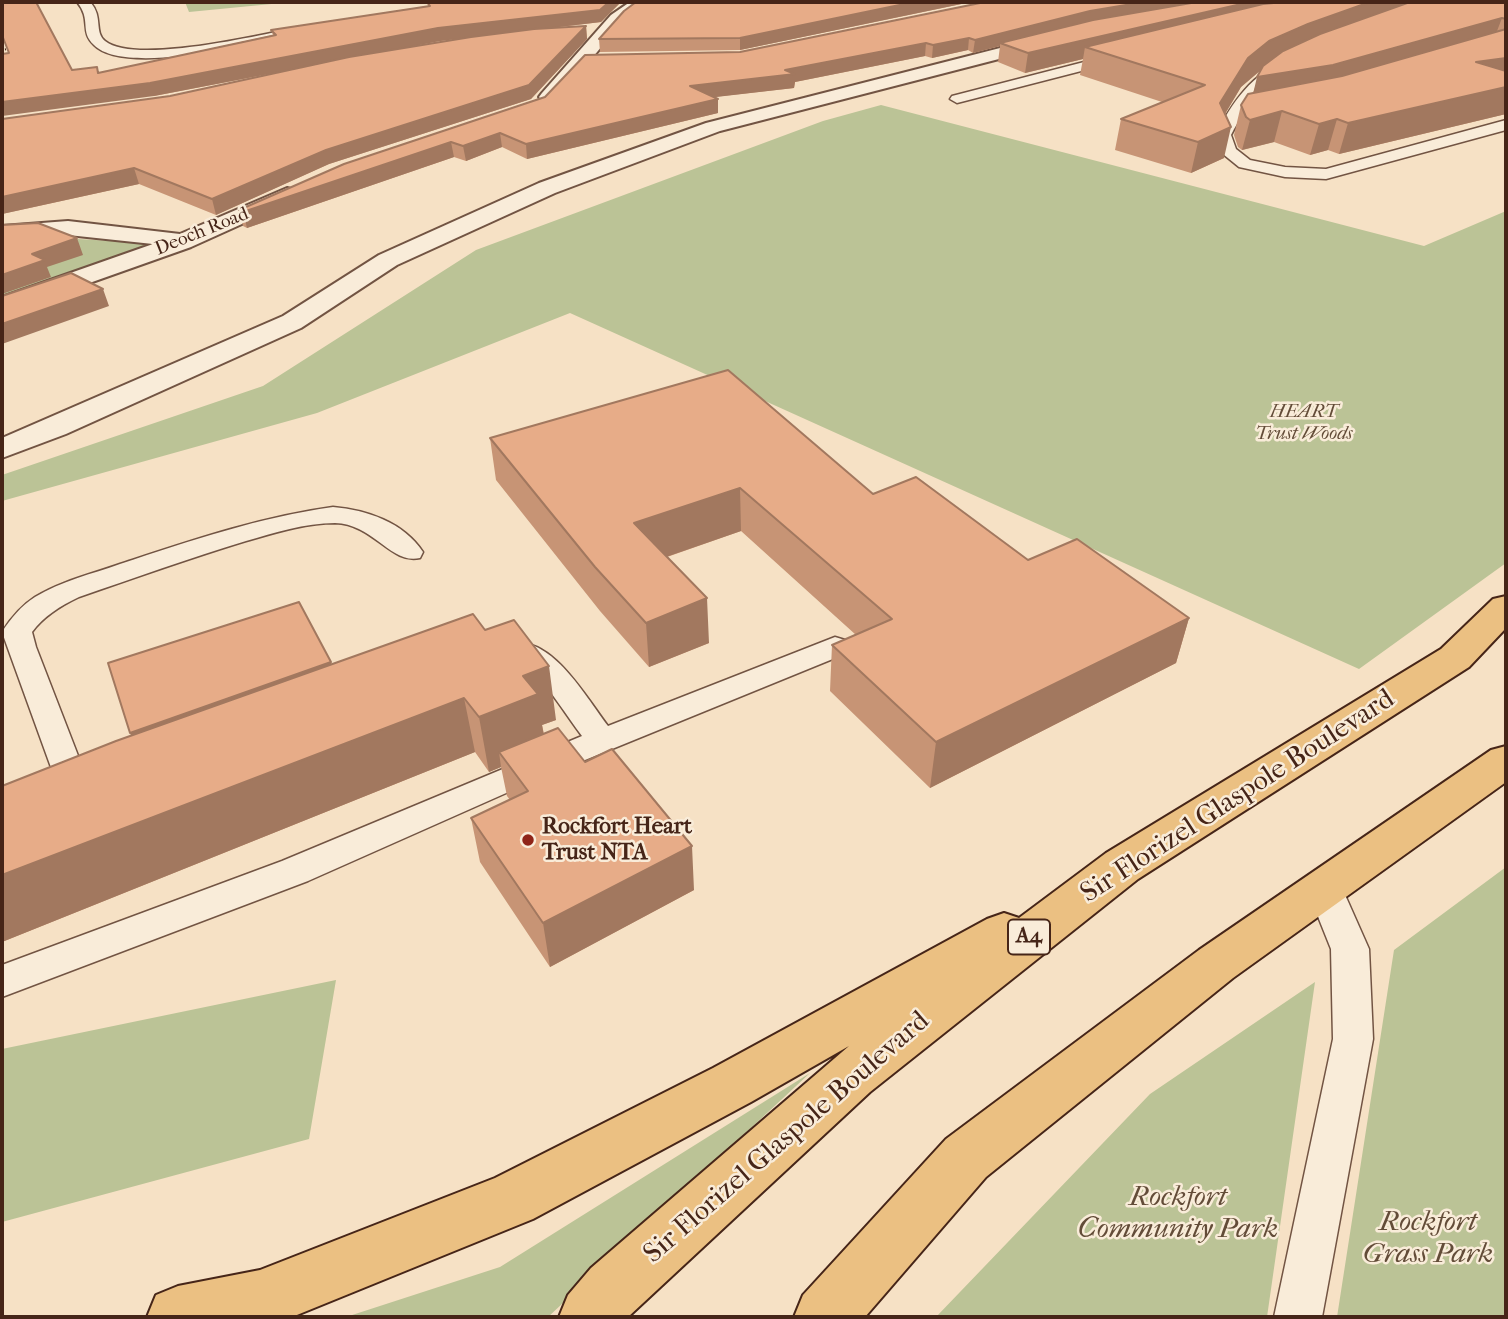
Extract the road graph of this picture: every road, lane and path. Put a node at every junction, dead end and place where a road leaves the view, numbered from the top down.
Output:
1 (83, 2) edge
2 (642, 2) edge
3 (606, 30) junction
4 (582, 32) edge
5 (285, 34) edge
6 (1076, 34) edge
7 (14, 48) edge
8 (2, 50) edge
9 (1131, 54) edge
10 (1307, 56) edge
11 (580, 61) junction
12 (605, 61) edge
13 (957, 99) dead end
14 (528, 109) edge
15 (1260, 112) edge
16 (1233, 117) junction
17 (1506, 125) edge
18 (304, 186) edge
19 (2, 233) edge
20 (183, 242) junction
21 (2, 306) edge
22 (2, 449) edge
23 (410, 552) dead end
24 (1506, 607) edge
25 (835, 647) edge
26 (483, 654) edge
27 (603, 741) junction
28 (1506, 761) edge
29 (80, 804) edge
30 (1122, 866) junction
31 (1325, 889) junction
32 (2, 981) edge
33 (178, 1317) edge
34 (590, 1317) edge
35 (825, 1317) edge
36 (1298, 1317) edge

1 - 5 lane
2 - 3 street
3 - 4 street
3 - 11 street
6 - 22 street
7 - 8 path
9 - 13 lane
10 - 16 lane
11 - 12 street
11 - 14 street
15 - 16 lane
16 - 17 lane
18 - 20 street, Deoch Road
19 - 20 street
20 - 21 street, Deoch Road
23 - 29 lane
24 - 30 highway, Sir Florizel Glaspole Boulevard / A4
25 - 27 lane
26 - 27 lane
27 - 32 lane
28 - 31 highway
30 - 33 highway
30 - 34 highway, Sir Florizel Glaspole Boulevard / A4
31 - 35 highway
31 - 36 lane

